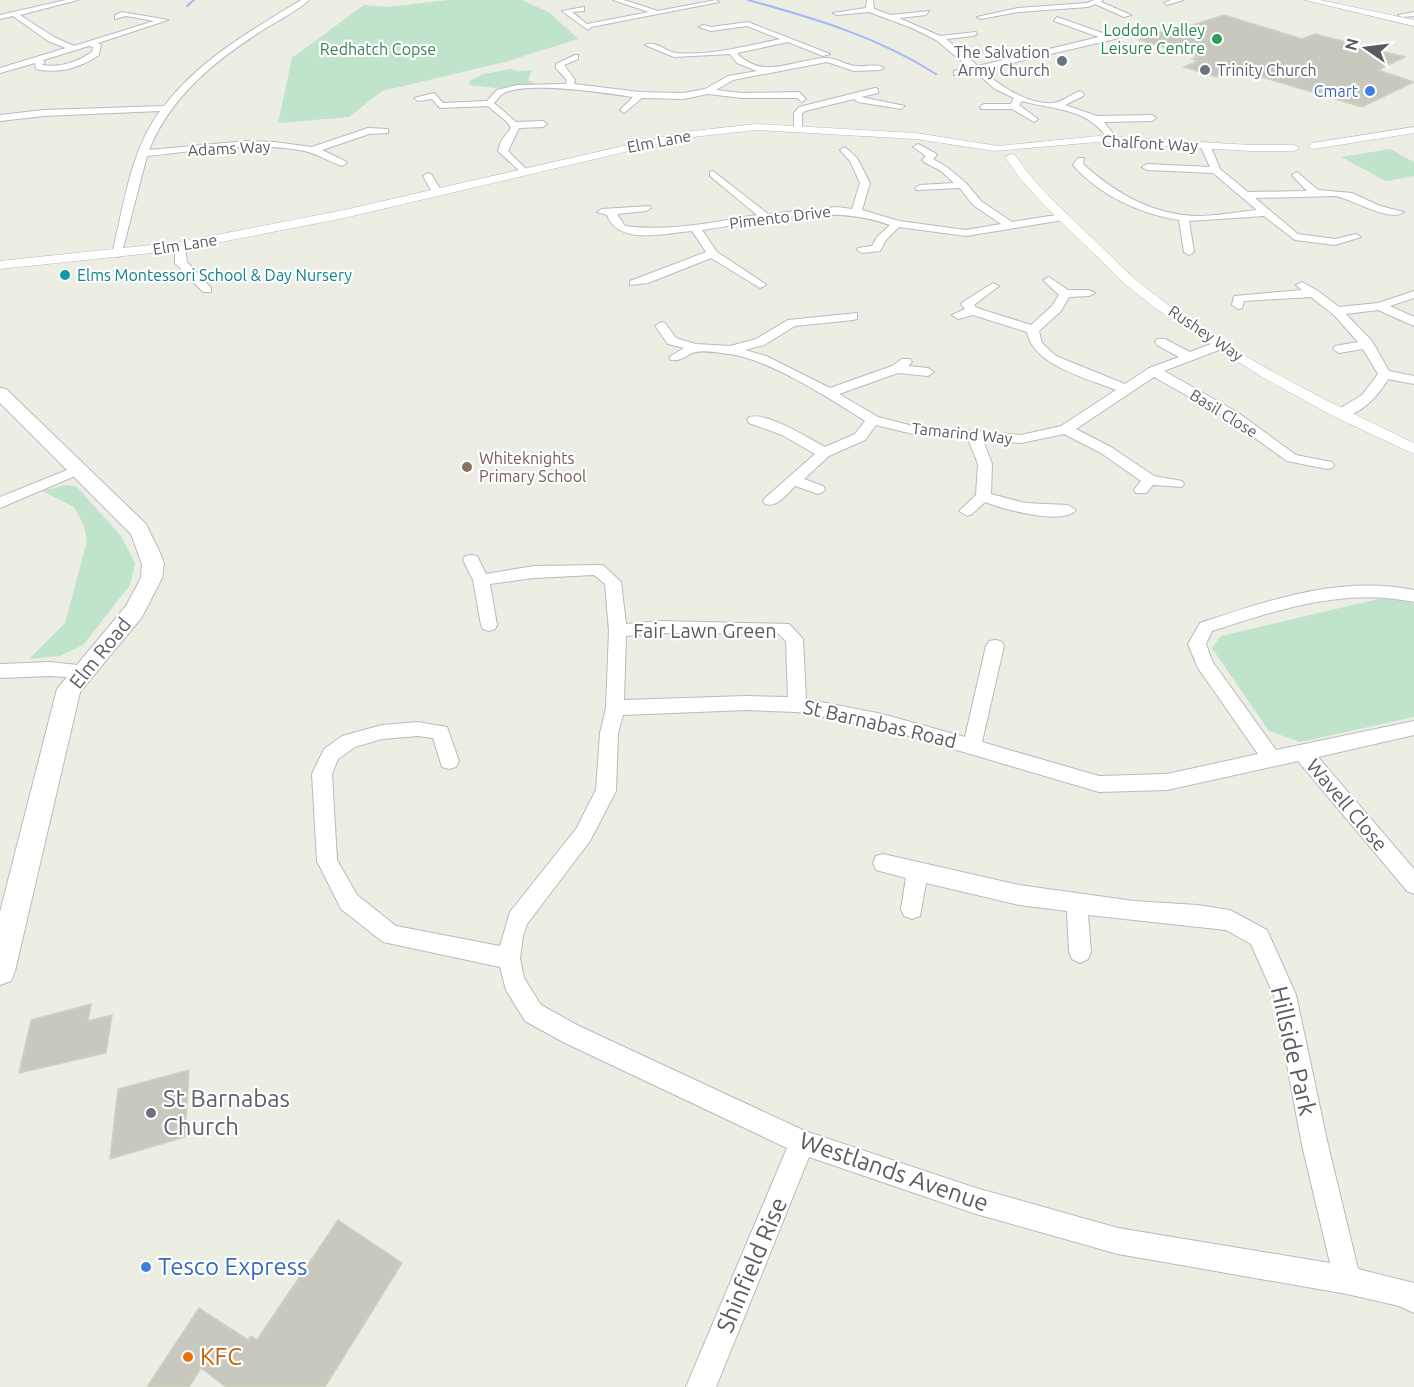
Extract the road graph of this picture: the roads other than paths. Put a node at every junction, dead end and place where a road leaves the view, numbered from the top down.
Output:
1 (75, 0) edge
2 (306, 0) edge
3 (620, 0) edge
4 (870, 0) edge
5 (1179, 0) edge
6 (1309, 0) edge
7 (1099, 1) edge
8 (716, 2) dead end
9 (1167, 3) dead end
10 (656, 4) dead end
11 (1189, 4) dead end
12 (645, 8) junction
13 (581, 9) dead end
14 (870, 10) junction
15 (837, 13) dead end
16 (926, 13) dead end
17 (14, 14) junction
18 (125, 14) dead end
19 (657, 14) junction
20 (1414, 14) edge
21 (1127, 15) dead end
22 (1402, 15) dead end
23 (0, 17) edge
24 (889, 17) junction
25 (981, 17) dead end
26 (1057, 19) dead end
27 (164, 20) junction
28 (174, 22) dead end
29 (1414, 23) edge
30 (912, 27) junction
31 (901, 29) dead end
32 (709, 30) dead end
33 (973, 34) dead end
34 (939, 38) junction
35 (788, 39) junction
36 (91, 44) junction
37 (666, 46) dead end
38 (75, 49) junction
39 (732, 52) junction
40 (826, 57) junction
41 (837, 57) dead end
42 (47, 58) junction
43 (578, 59) dead end
44 (880, 68) dead end
45 (976, 69) junction
46 (0, 71) edge
47 (764, 72) junction
48 (957, 73) dead end
49 (568, 86) junction
50 (867, 90) dead end
51 (708, 91) junction
52 (443, 93) dead end
53 (1080, 94) dead end
54 (640, 95) junction
55 (802, 95) dead end
56 (434, 96) junction
57 (418, 98) dead end
58 (849, 98) junction
59 (1017, 102) junction
60 (490, 103) junction
61 (1058, 105) junction
62 (901, 106) dead end
63 (984, 107) dead end
64 (168, 108) junction
65 (624, 110) dead end
66 (0, 118) edge
67 (1152, 118) dead end
68 (1034, 119) dead end
69 (1096, 119) junction
70 (543, 124) dead end
71 (515, 125) junction
72 (798, 129) junction
73 (1414, 130) edge
74 (385, 131) dead end
75 (1113, 140) junction
76 (1038, 145) junction
77 (1205, 146) junction
78 (918, 147) dead end
79 (315, 149) junction
80 (845, 150) dead end
81 (994, 151) junction
82 (144, 153) junction
83 (1012, 155) junction
84 (927, 160) junction
85 (913, 161) dead end
86 (1066, 161) dead end
87 (342, 163) dead end
88 (1147, 167) dead end
89 (1216, 170) junction
90 (523, 171) junction
91 (713, 174) dead end
92 (1297, 175) dead end
93 (428, 176) dead end
94 (1026, 178) junction
95 (963, 185) junction
96 (920, 188) dead end
97 (437, 192) junction
98 (1314, 192) junction
99 (1244, 195) junction
100 (645, 208) dead end
101 (856, 212) junction
102 (1399, 212) dead end
103 (1263, 213) junction
104 (766, 217) junction
105 (1064, 217) junction
106 (1185, 218) junction
107 (897, 224) junction
108 (1008, 224) junction
109 (695, 228) junction
110 (1356, 237) dead end
111 (180, 246) junction
112 (876, 249) junction
113 (862, 250) dead end
114 (1190, 252) dead end
115 (117, 254) junction
116 (713, 254) junction
117 (889, 255) dead end
118 (0, 265) edge
119 (1049, 280) dead end
120 (649, 281) junction
121 (634, 284) dead end
122 (760, 285) dead end
123 (993, 285) dead end
124 (1302, 285) dead end
125 (665, 286) dead end
126 (207, 290) dead end
127 (1089, 293) dead end
128 (1225, 293) dead end
129 (1065, 294) junction
130 (1314, 294) junction
131 (1414, 294) edge
132 (1380, 306) junction
133 (1339, 310) junction
134 (973, 312) junction
135 (958, 315) dead end
136 (853, 316) dead end
137 (831, 319) junction
138 (1414, 322) edge
139 (661, 326) dead end
140 (1033, 330) junction
141 (845, 331) dead end
142 (1161, 342) dead end
143 (1368, 344) junction
144 (1220, 345) junction
145 (695, 348) junction
146 (1339, 349) dead end
147 (732, 350) junction
148 (1188, 356) junction
149 (675, 357) dead end
150 (928, 372) dead end
151 (1154, 372) junction
152 (1384, 374) junction
153 (1414, 380) edge
154 (1126, 390) junction
155 (0, 393) edge
156 (829, 393) junction
157 (1342, 413) junction
158 (873, 420) junction
159 (755, 426) dead end
160 (1066, 429) junction
161 (974, 436) junction
162 (1414, 449) edge
163 (824, 453) junction
164 (1326, 465) dead end
165 (76, 470) junction
166 (792, 480) junction
167 (1177, 484) dead end
168 (818, 489) dead end
169 (983, 496) junction
170 (770, 501) dead end
171 (0, 503) edge
172 (1068, 510) dead end
173 (968, 511) dead end
174 (471, 560) dead end
175 (481, 580) junction
176 (1414, 596) edge
177 (489, 625) dead end
178 (618, 631) junction
179 (995, 646) dead end
180 (0, 671) edge
181 (81, 671) junction
182 (797, 705) junction
183 (615, 708) junction
184 (1414, 728) edge
185 (972, 746) junction
186 (1303, 753) junction
187 (1272, 759) junction
188 (449, 761) dead end
189 (883, 863) dead end
190 (917, 871) junction
191 (1414, 884) edge
192 (1077, 903) junction
193 (912, 909) dead end
194 (1080, 952) dead end
195 (509, 958) junction
196 (0, 971) edge
197 (802, 1142) junction
198 (1347, 1280) junction
199 (1414, 1299) edge
200 (701, 1387) edge

1 - 17 street
2 - 64 street
3 - 12 street
4 - 14 street
5 - 9 street
5 - 11 street
6 - 29 street
7 - 21 street
7 - 25 street
8 - 19 street
10 - 12 street
12 - 19 street
13 - 19 street
14 - 15 street
14 - 24 street
16 - 24 street
17 - 23 street
17 - 38 street
18 - 27 street
20 - 22 street
24 - 30 street
26 - 45 street
27 - 28 street
27 - 36 street
30 - 31 street
30 - 34 street
32 - 35 street
33 - 34 street
34 - 45 street
35 - 39 street
35 - 40 street
36 - 38 street
36 - 42 street
37 - 39 street
38 - 42 street
39 - 47 street
40 - 41 street
40 - 44 street
40 - 47 street
42 - 46 street
43 - 49 street
45 - 48 street
45 - 59 street
47 - 51 street
49 - 54 street
49 - 60 street
50 - 58 street
51 - 54 street
51 - 55 street
52 - 56 street
53 - 61 street
54 - 65 street
56 - 57 street
56 - 60 street
58 - 62 street
58 - 72 street
59 - 61 street
59 - 63 street
59 - 68 street
60 - 71 street
61 - 69 street
64 - 66 street
64 - 82 street
67 - 69 street
69 - 75 street
70 - 71 street
71 - 90 street
72 - 81 street, Chalfont Way
72 - 90 street, Elm Lane
73 - 77 street, Chalfont Way
74 - 79 street, Adams Way
75 - 76 street, Chalfont Way
75 - 77 street, Chalfont Way
76 - 81 street, Chalfont Way
76 - 83 street, Chalfont Way
77 - 89 street
78 - 84 street
79 - 82 street, Adams Way
79 - 87 street, Adams Way
80 - 101 street
81 - 83 street
81 - 94 street, Rushey Way
82 - 115 street
83 - 94 street, Rushey Way
84 - 85 street
84 - 95 street
86 - 106 street
88 - 89 street
89 - 99 street
90 - 97 street, Elm Lane
91 - 104 street
92 - 98 street
93 - 97 street
94 - 105 street, Rushey Way
95 - 96 street
95 - 108 street
97 - 111 street, Elm Lane
98 - 99 street
98 - 102 street
99 - 103 street
100 - 109 street, Pimento Drive
101 - 104 street, Pimento Drive
101 - 107 street, Pimento Drive
103 - 106 street
103 - 110 street
104 - 109 street, Pimento Drive
105 - 108 street, Pimento Drive
105 - 144 street, Rushey Way
106 - 114 street
107 - 108 street, Pimento Drive
107 - 112 street
109 - 116 street
111 - 115 street, Elm Lane
111 - 126 street
112 - 113 street
112 - 117 street
115 - 118 street, Elm Lane
116 - 120 street
116 - 122 street
119 - 129 street
120 - 121 street
120 - 125 street
123 - 134 street
124 - 130 street
127 - 129 street
128 - 130 street
129 - 140 street
130 - 133 street
131 - 132 street
132 - 133 street
132 - 138 street
133 - 143 street
134 - 135 street
134 - 140 street
136 - 137 street, Tamarind Way
137 - 141 street
137 - 147 street, Tamarind Way
139 - 145 street, Tamarind Way
140 - 154 street
142 - 148 street
143 - 146 street
143 - 152 street
144 - 148 street, Tamarind Way
144 - 157 street, Rushey Way
145 - 147 street, Tamarind Way
145 - 149 street, Tamarind Way
147 - 156 street, Tamarind Way
148 - 151 street, Tamarind Way
150 - 156 street
151 - 154 street, Tamarind Way
151 - 164 street, Basil Close
152 - 153 street
152 - 157 street
154 - 160 street, Tamarind Way
155 - 165 main road, Elm Road
156 - 158 street, Tamarind Way
157 - 162 street, Rushey Way
158 - 161 street, Tamarind Way
158 - 163 street
159 - 163 street
160 - 161 street, Tamarind Way
160 - 167 street
161 - 169 street
163 - 166 street
165 - 171 street
165 - 181 main road, Elm Road
166 - 168 street
166 - 170 street
169 - 172 street
169 - 173 street
174 - 175 street
175 - 177 street
175 - 178 street, Fair Lawn Green
176 - 187 street
178 - 182 street, Fair Lawn Green
178 - 183 street, Fair Lawn Green
179 - 185 street
180 - 181 street
181 - 196 main road, Elm Road
182 - 183 street, St Barnabas Road
182 - 185 street, St Barnabas Road
183 - 195 street
184 - 186 street, St Barnabas Road
185 - 187 street, St Barnabas Road
186 - 187 street, St Barnabas Road
186 - 191 street, Wavell Close
188 - 195 street
189 - 190 street, Hillside Park
190 - 192 street, Hillside Park
190 - 193 street
192 - 194 street
192 - 198 street, Hillside Park
195 - 197 street, Westlands Avenue
197 - 198 street, Westlands Avenue
197 - 200 street, Shinfield Rise
198 - 199 street, Westlands Avenue

